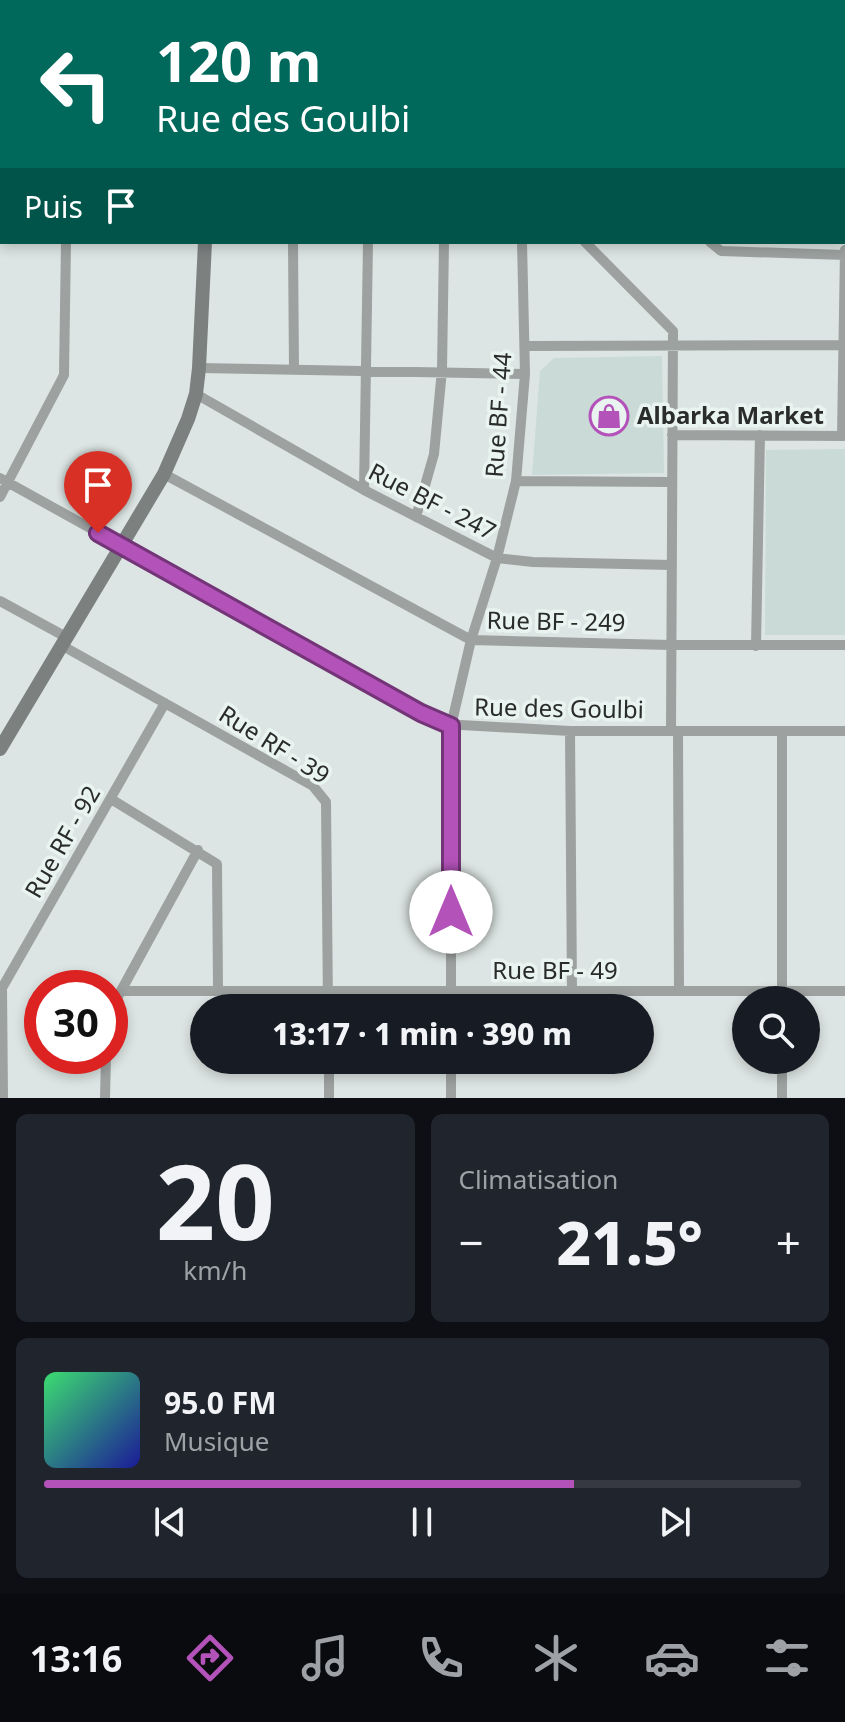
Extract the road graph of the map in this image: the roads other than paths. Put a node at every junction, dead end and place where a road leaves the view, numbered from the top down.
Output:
1 (66, 244) edge
2 (205, 244) edge
3 (293, 244) edge
4 (368, 244) edge
5 (444, 244) edge
6 (522, 244) edge
7 (587, 244) edge
8 (712, 244) edge
9 (845, 253) edge
10 (673, 345) junction
11 (844, 345) edge
12 (525, 346) junction
13 (199, 368) junction
14 (368, 369) junction
15 (294, 370) junction
16 (442, 370) junction
17 (525, 374) junction
18 (196, 394) junction
19 (672, 435) junction
20 (760, 435) junction
21 (844, 436) edge
22 (164, 474) junction
23 (4, 480) edge
24 (516, 481) junction
25 (672, 482) junction
26 (364, 490) junction
27 (0, 497) edge
28 (416, 517) junction
29 (121, 546) junction
30 (497, 558) junction
31 (672, 565) junction
32 (0, 601) edge
33 (471, 640) junction
34 (64, 641) junction
35 (671, 645) junction
36 (845, 645) edge
37 (756, 646) junction
38 (165, 703) junction
39 (451, 726) junction
40 (570, 731) junction
41 (674, 731) junction
42 (782, 731) junction
43 (845, 731) edge
44 (0, 749) edge
45 (111, 799) junction
46 (198, 850) junction
47 (128, 978) edge
48 (782, 986) edge
49 (128, 991) edge
50 (218, 991) junction
51 (572, 991) junction
52 (679, 991) junction
53 (845, 991) edge
54 (328, 992) junction
55 (451, 992) junction
56 (820, 993) edge
57 (732, 994) edge
58 (106, 1074) edge
59 (329, 1074) edge
60 (451, 1074) edge
61 (782, 1074) edge
62 (3, 1098) edge
63 (105, 1098) edge
64 (329, 1098) edge
65 (451, 1098) edge
66 (782, 1098) edge

1 - 23 street
2 - 13 street
3 - 15 street
4 - 14 street
5 - 16 street
6 - 12 street, Rue BF - 44
7 - 10 street
8 - 9 street
9 - 11 street
10 - 11 street
10 - 12 street
10 - 19 street
11 - 21 street
12 - 17 street, Rue BF - 44
13 - 15 street
13 - 18 street
14 - 15 street
14 - 16 street
14 - 26 street
16 - 17 street
16 - 28 street
17 - 24 street, Rue BF - 44
18 - 22 street
18 - 26 street, Rue BF - 247
19 - 20 street
19 - 25 street
20 - 21 street
20 - 37 street
22 - 29 street
22 - 33 street, Rue BF - 249
23 - 27 street
23 - 29 street, Rue des Goulbi
24 - 25 street
24 - 30 street, Rue BF - 44
25 - 31 street
26 - 28 street, Rue BF - 247
28 - 30 street, Rue BF - 247
29 - 34 street
29 - 39 street, Rue des Goulbi
30 - 31 street, Rue BF - 247
30 - 33 street, Rue BF - 44
31 - 35 street
32 - 34 street, Rue RF - 39
33 - 35 street, Rue BF - 249
33 - 39 street, Rue BF - 44
34 - 38 street, Rue RF - 39
34 - 44 street
35 - 37 street, Rue BF - 249
35 - 41 street
36 - 37 street, Rue BF - 249
38 - 45 street, Rue RF - 92
38 - 54 street, Rue RF - 39
39 - 40 street, Rue des Goulbi
39 - 55 street, Rue BF - 44
40 - 41 street, Rue des Goulbi
40 - 51 street
41 - 42 street, Rue des Goulbi
41 - 52 street
42 - 43 street, Rue des Goulbi
42 - 48 street
45 - 46 street
45 - 62 street, Rue RF - 92
46 - 47 street
46 - 50 street
49 - 50 street, Rue BF - 49
50 - 54 street, Rue BF - 49
51 - 52 street, Rue BF - 49
51 - 55 street, Rue BF - 49
52 - 57 street, Rue BF - 49
53 - 56 street, Rue BF - 49
54 - 55 street, Rue BF - 49
58 - 63 street
59 - 64 street
60 - 65 street
61 - 66 street

